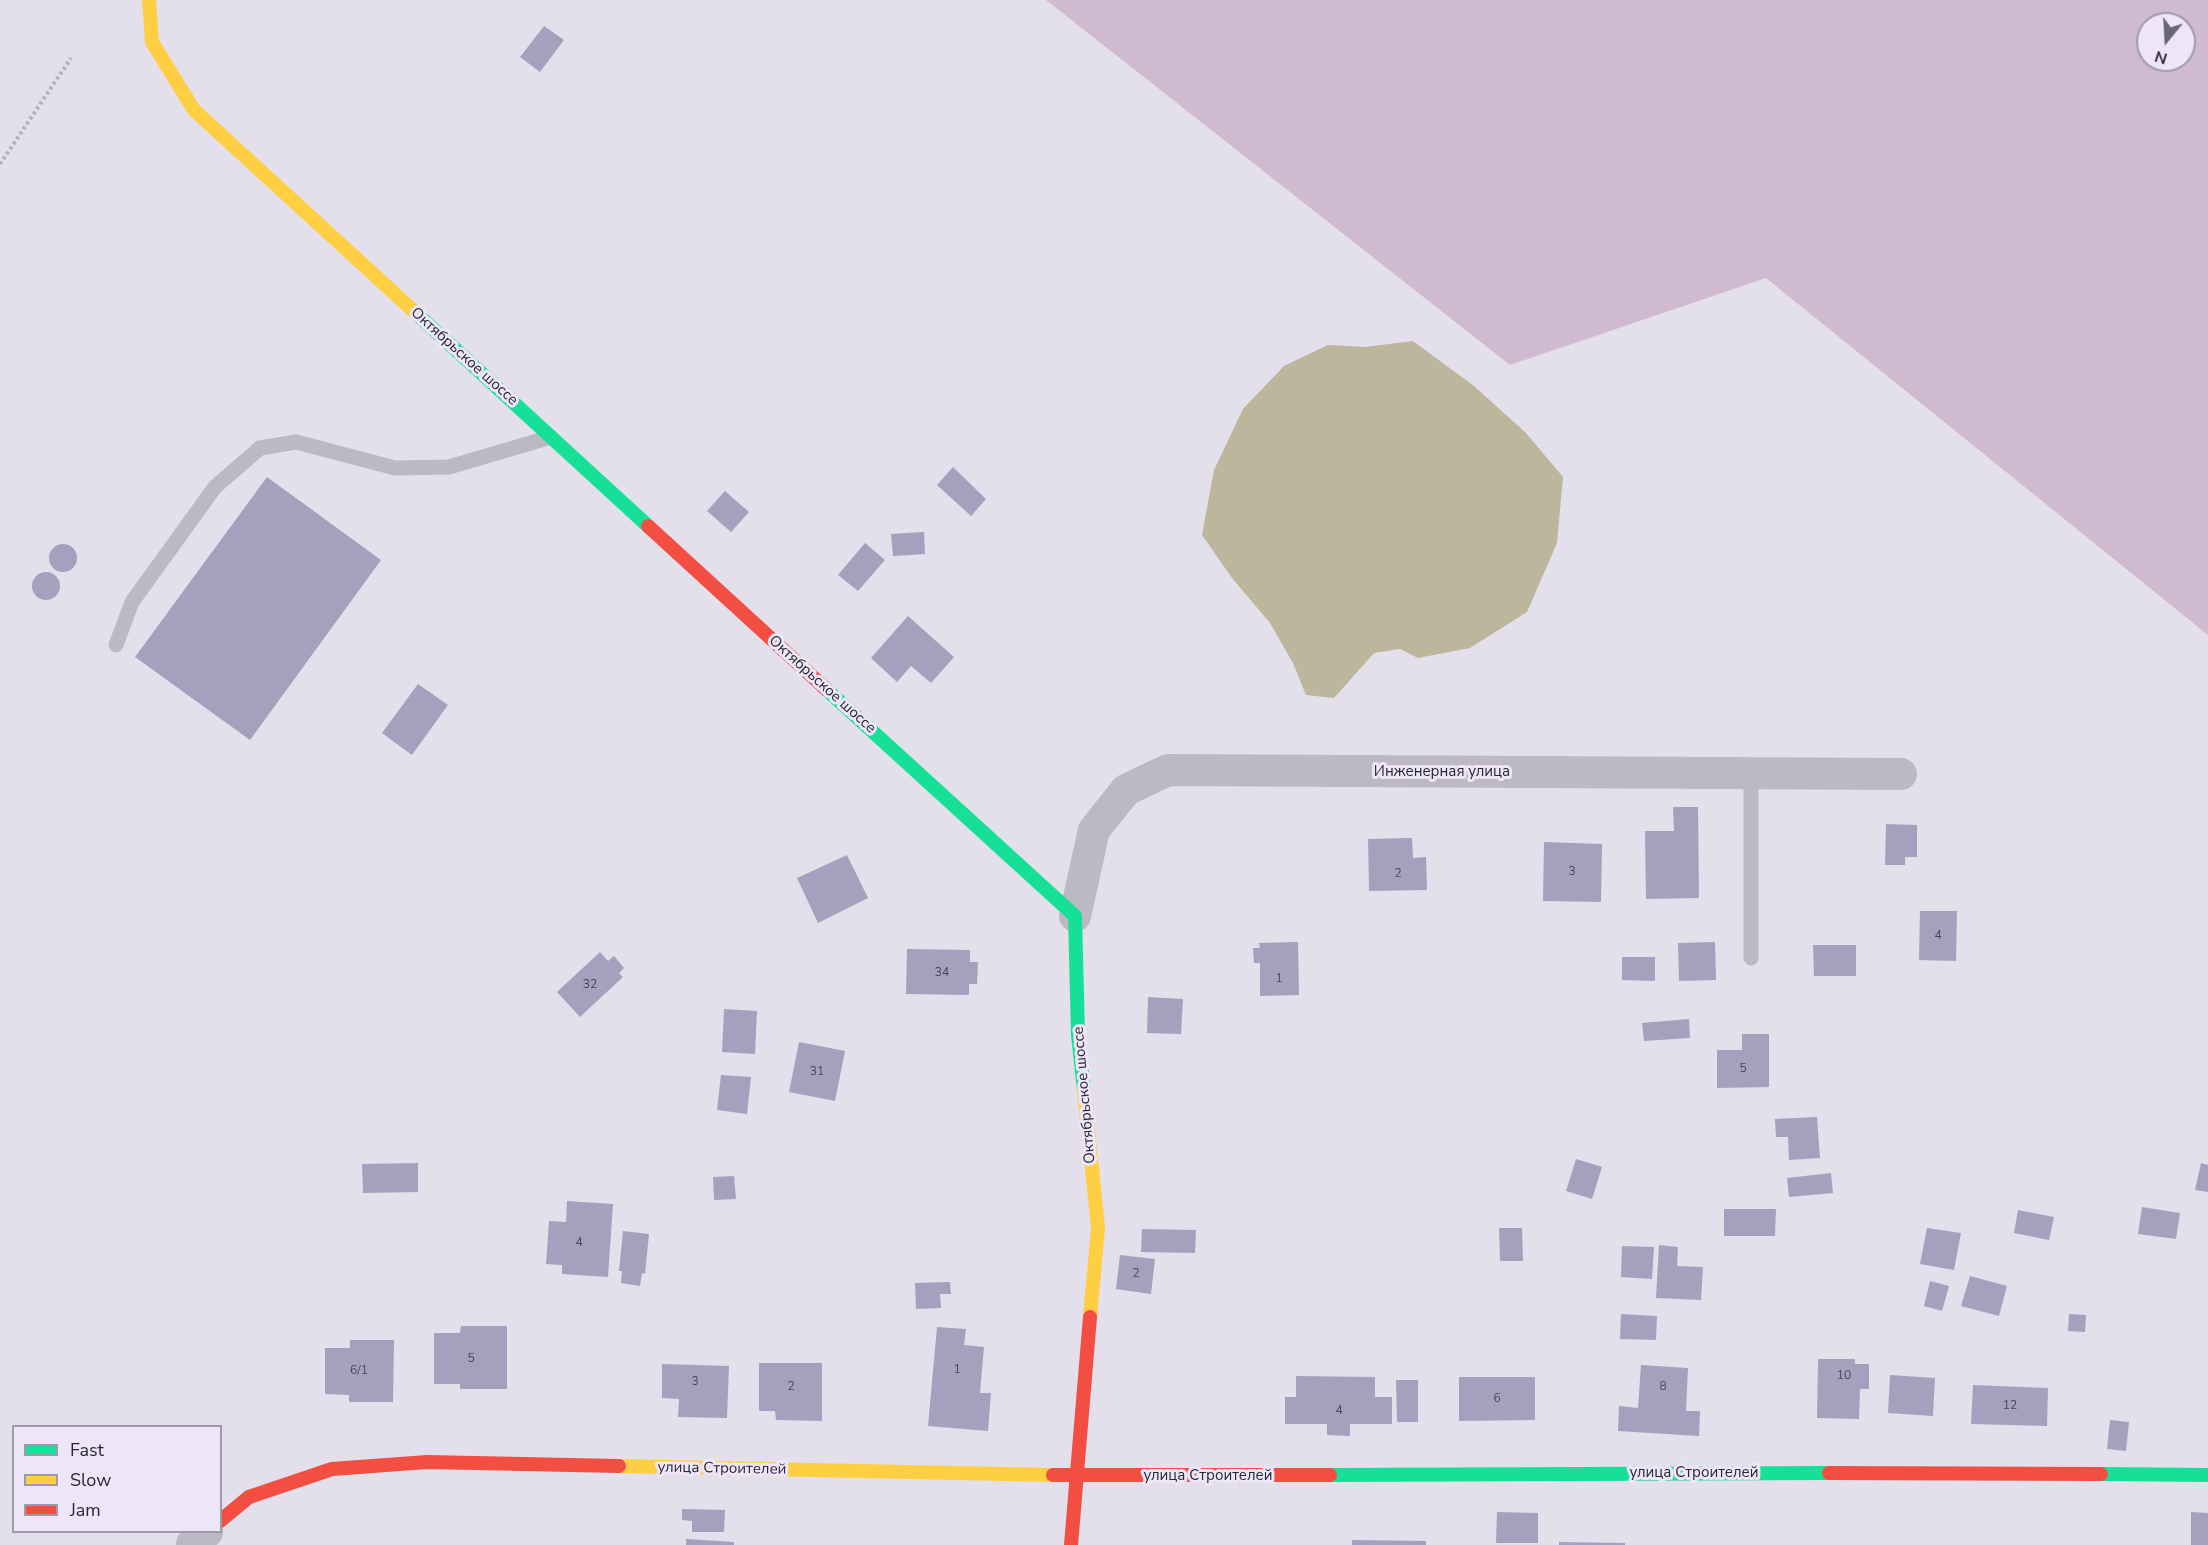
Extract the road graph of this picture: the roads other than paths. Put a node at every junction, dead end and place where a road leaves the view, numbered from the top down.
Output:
1 (149, 0) edge
2 (552, 437) junction
3 (116, 645) dead end
4 (1751, 774) junction
5 (1901, 774) dead end
6 (1075, 916) junction
7 (1750, 958) dead end
8 (2208, 1475) edge
9 (1078, 1476) junction
10 (222, 1519) edge
11 (1071, 1545) edge

1 - 2 street, Октябрьское шоссе
2 - 3 lane
2 - 6 street, Октябрьское шоссе
4 - 5 street, Инженерная улица
4 - 6 street, Инженерная улица
4 - 7 lane
6 - 9 street, Октябрьское шоссе
8 - 9 street, улица Строителей
9 - 10 street, улица Строителей
9 - 11 street, Октябрьское шоссе

